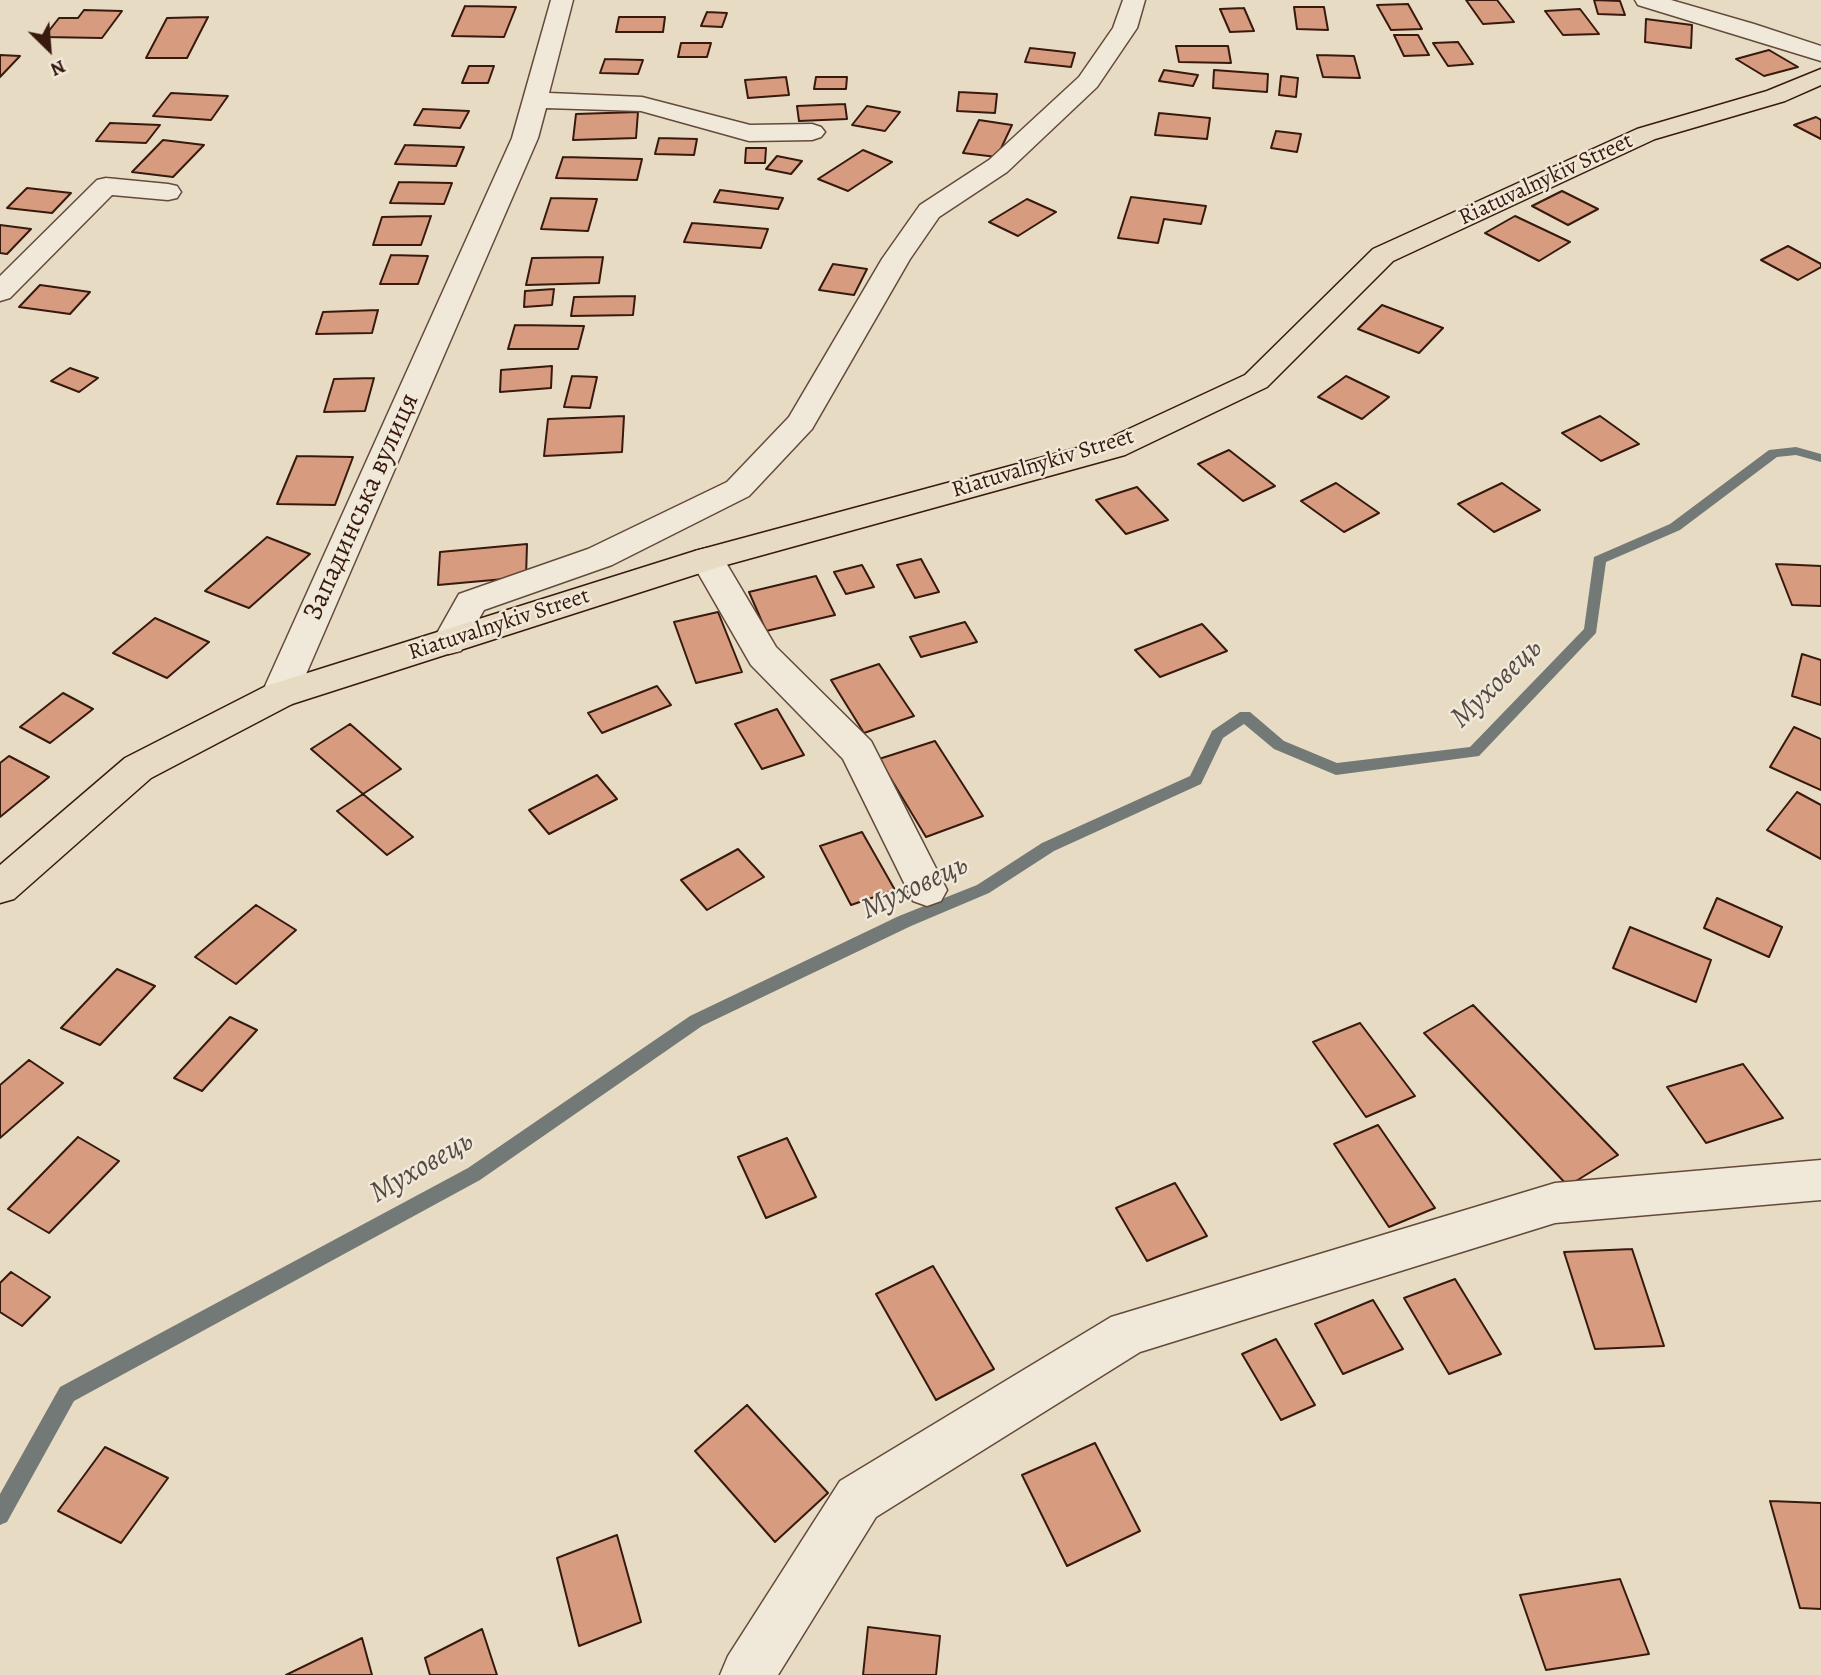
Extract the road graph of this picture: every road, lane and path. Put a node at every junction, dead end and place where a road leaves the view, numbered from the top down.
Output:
1 (562, 0) edge
2 (1134, 0) edge
3 (1646, 0) edge
4 (1821, 54) edge
5 (1821, 76) edge
6 (535, 100) junction
7 (812, 132) dead end
8 (168, 192) dead end
9 (0, 292) edge
10 (707, 559) junction
11 (449, 642) junction
12 (279, 695) junction
13 (0, 888) edge
14 (927, 890) dead end
15 (1821, 1180) edge
16 (747, 1675) edge

1 - 6 street, Западинська вулиця
2 - 11 street
3 - 4 street
5 - 10 main road, Riatuvalnykiv Street
6 - 7 street
6 - 12 street, Западинська вулиця
8 - 9 street
10 - 11 main road, Riatuvalnykiv Street
10 - 14 street
11 - 12 main road, Riatuvalnykiv Street
12 - 13 main road
15 - 16 street

